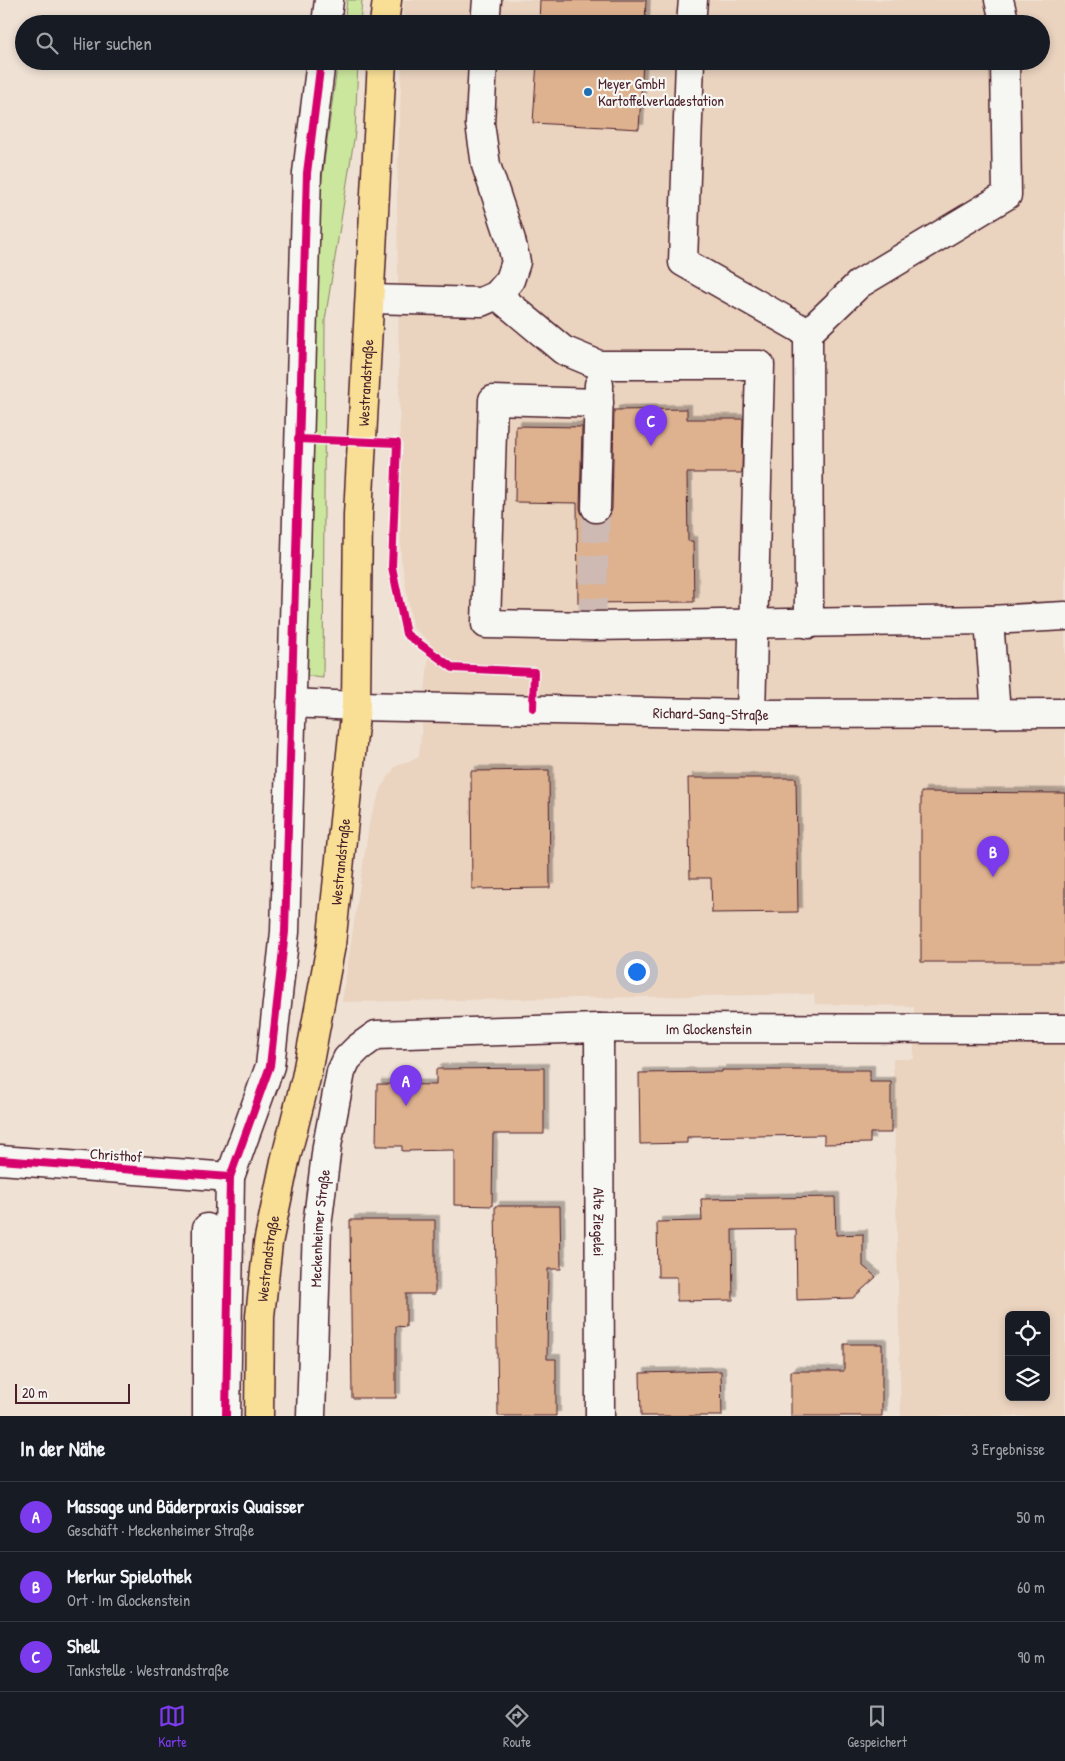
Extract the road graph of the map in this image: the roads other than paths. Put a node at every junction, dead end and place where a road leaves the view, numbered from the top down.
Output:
1 (329, 0) edge
2 (387, 0) edge
3 (487, 0) edge
4 (693, 0) edge
5 (999, 0) edge
6 (327, 15) edge
7 (385, 15) edge
8 (486, 15) edge
9 (692, 15) edge
10 (1002, 15) edge
11 (320, 70) edge
12 (382, 70) edge
13 (483, 70) edge
14 (690, 70) edge
15 (1005, 70) edge
16 (497, 295) junction
17 (370, 299) junction
18 (808, 333) junction
19 (599, 365) junction
20 (599, 402) junction
21 (596, 508) tunnel mouth
22 (1065, 616) edge
23 (990, 620) junction
24 (754, 624) junction
25 (808, 624) junction
26 (291, 703) junction
27 (356, 706) junction
28 (1065, 713) edge
29 (752, 714) junction
30 (996, 714) junction
31 (599, 1028) junction
32 (1065, 1029) edge
33 (358, 1048) joint
34 (0, 1160) edge
35 (230, 1178) junction
36 (207, 1228) dead end
37 (207, 1416) edge
38 (226, 1416) edge
39 (259, 1416) edge
40 (312, 1416) edge
41 (600, 1416) edge

1 - 6 street
2 - 7 main road
3 - 8 street
4 - 9 street
5 - 10 street
11 - 26 street
12 - 17 main road, Westrandstraße
13 - 16 street
14 - 18 street
15 - 18 street
16 - 17 street
16 - 19 street
17 - 27 main road, Westrandstraße
18 - 25 street
19 - 20 street
19 - 24 street
20 - 21 street
20 - 24 street
22 - 23 street
23 - 25 street
23 - 30 street
24 - 25 street
24 - 29 street
26 - 27 street, Richard-Sang-Straße
26 - 35 street
27 - 29 street, Richard-Sang-Straße
27 - 39 main road, Westrandstraße
28 - 30 street, Richard-Sang-Straße
29 - 30 street, Richard-Sang-Straße
31 - 32 street, Im Glockenstein
31 - 33 street, Im Glockenstein
31 - 41 street, Alte Ziegelei
33 - 40 street, Meckenheimer Straße
34 - 35 street, Christhof
35 - 38 street
36 - 37 street

